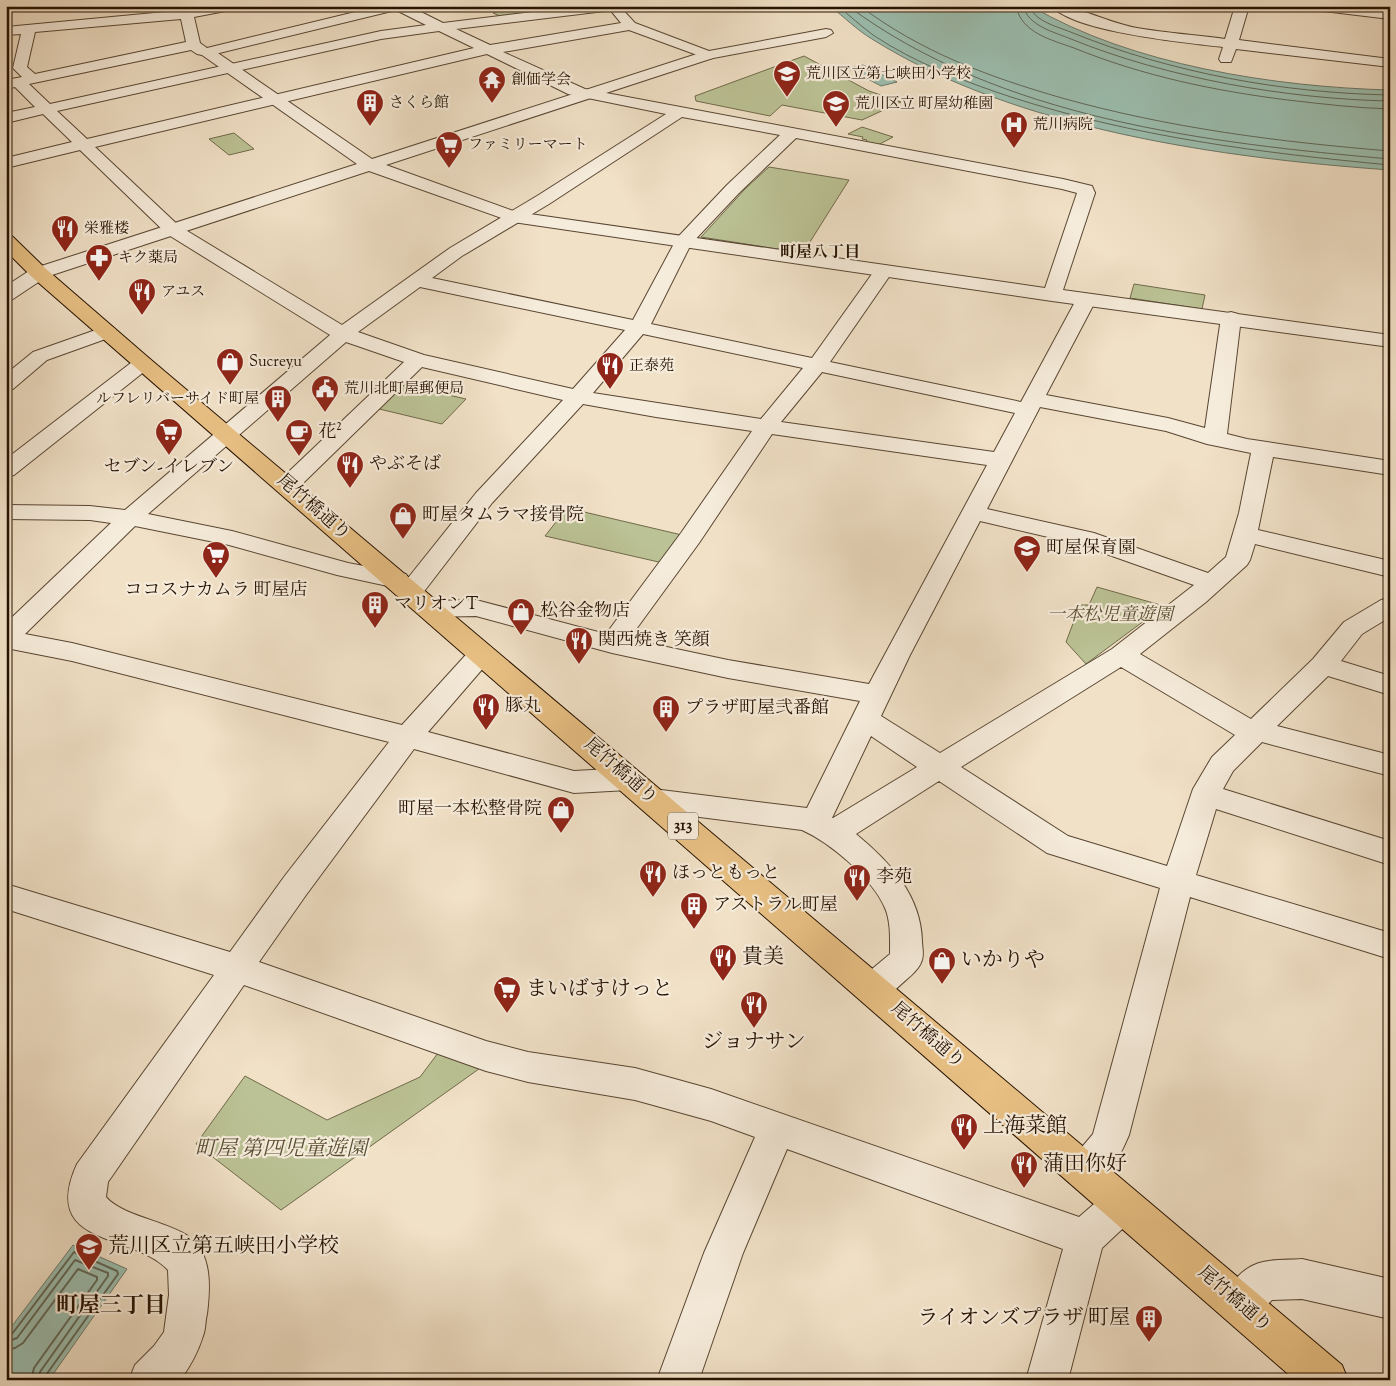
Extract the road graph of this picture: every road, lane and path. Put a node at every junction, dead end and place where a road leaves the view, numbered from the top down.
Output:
1 (231, 6) edge
2 (398, 6) edge
3 (616, 6) edge
4 (1058, 6) edge
5 (1242, 6) edge
6 (1315, 6) edge
7 (191, 11) edge
8 (1390, 14) edge
9 (630, 26) junction
10 (28, 28) junction
11 (446, 30) junction
12 (6, 31) edge
13 (826, 33) dead end
14 (1231, 44) junction
15 (193, 45) junction
16 (486, 49) junction
17 (207, 52) junction
18 (708, 55) junction
19 (1226, 59) dead end
20 (1390, 62) edge
21 (409, 67) junction
22 (230, 68) junction
23 (19, 82) edge
24 (584, 94) junction
25 (276, 99) junction
26 (46, 109) junction
27 (678, 113) junction
28 (6, 118) edge
29 (791, 134) junction
30 (82, 145) junction
31 (6, 163) edge
32 (369, 166) junction
33 (514, 217) junction
34 (173, 230) junction
35 (6, 240) edge
36 (683, 242) junction
37 (884, 271) junction
38 (39, 273) junction
39 (415, 280) junction
40 (6, 295) edge
41 (1052, 295) junction
42 (1086, 300) junction
43 (1231, 318) junction
44 (639, 327) junction
45 (108, 332) junction
46 (343, 334) junction
47 (1390, 341) edge
48 (418, 360) junction
49 (143, 363) junction
50 (817, 365) junction
51 (6, 385) edge
52 (578, 397) junction
53 (1032, 405) junction
54 (766, 427) junction
55 (227, 435) junction
56 (1215, 439) junction
57 (1263, 449) junction
58 (1002, 460) junction
59 (1390, 468) edge
60 (6, 470) edge
61 (287, 486) junction
62 (6, 512) edge
63 (974, 512) junction
64 (130, 518) junction
65 (1245, 534) junction
66 (1390, 569) edge
67 (1212, 583) junction
68 (412, 594) junction
69 (1390, 606) edge
70 (6, 638) edge
71 (612, 644) junction
72 (482, 653) junction
73 (1121, 655) junction
74 (1323, 666) junction
75 (1390, 686) edge
76 (873, 707) junction
77 (1256, 732) junction
78 (408, 737) junction
79 (1390, 766) edge
80 (938, 768) junction
81 (628, 779) junction
82 (1206, 795) junction
83 (652, 800) junction
84 (824, 828) junction
85 (1390, 853) edge
86 (1178, 881) junction
87 (6, 896) edge
88 (1390, 946) edge
89 (236, 968) junction
90 (872, 989) junction
91 (777, 1129) junction
92 (1084, 1172) junction
93 (1122, 1204) junction
94 (1085, 1238) junction
95 (1390, 1299) edge
96 (1240, 1304) junction
97 (150, 1380) edge
98 (678, 1380) edge
99 (1047, 1380) edge
100 (1327, 1380) edge

1 - 7 street
2 - 11 street
2 - 17 street
3 - 9 street
3 - 11 street
4 - 14 street
5 - 14 street
6 - 8 street
7 - 10 street
7 - 15 street
9 - 16 street
9 - 18 street
10 - 12 street
10 - 23 street
11 - 16 street
11 - 21 street
11 - 22 street
13 - 18 street
14 - 19 street
14 - 20 street
15 - 17 street
15 - 23 street
16 - 21 street
16 - 24 street
17 - 22 street
18 - 24 street
21 - 25 street
22 - 25 street
22 - 26 street
23 - 26 street
24 - 27 street
24 - 32 street
25 - 30 street
25 - 32 street
26 - 28 street
26 - 30 street
27 - 29 street
27 - 33 street
29 - 36 street
29 - 41 street
30 - 31 street
30 - 34 street
32 - 33 street
32 - 34 street
33 - 36 street
33 - 39 street
34 - 38 street
34 - 46 street
35 - 38 main road, 尾竹橋通り / 313
36 - 37 street
36 - 44 street
37 - 41 street
37 - 50 street
38 - 40 street
38 - 45 main road, 尾竹橋通り / 313
39 - 44 street
39 - 46 street
41 - 42 street
42 - 43 street
42 - 53 street
43 - 47 street
43 - 56 street
44 - 50 street
44 - 52 street
45 - 49 main road, 尾竹橋通り / 313
45 - 51 street
46 - 48 street
46 - 55 street
48 - 52 street
48 - 61 street
49 - 55 main road, 尾竹橋通り / 313
49 - 60 street
50 - 53 street
50 - 54 street
52 - 54 street
52 - 68 street
53 - 56 street
53 - 58 street
54 - 58 street
54 - 71 street
55 - 61 main road, 尾竹橋通り / 313
55 - 64 street
56 - 57 street
57 - 59 street
57 - 65 street
58 - 63 street
61 - 68 main road, 尾竹橋通り / 313
62 - 64 street
63 - 67 street
63 - 76 street
64 - 68 street
64 - 70 street
65 - 66 street
65 - 67 street
67 - 73 street
68 - 71 street
68 - 72 main road, 尾竹橋通り / 313
69 - 74 street
70 - 78 street
71 - 76 street
72 - 78 street
72 - 81 main road, 尾竹橋通り / 313
73 - 77 street
73 - 80 street
74 - 75 street
74 - 77 street
76 - 80 street
76 - 84 street
77 - 79 street
77 - 82 street
78 - 81 street
78 - 89 street
80 - 84 street
80 - 86 street
81 - 83 main road, 尾竹橋通り / 313
82 - 85 street
82 - 86 street
83 - 84 street
83 - 90 main road, 尾竹橋通り / 313
84 - 90 street
86 - 88 street
86 - 92 street
87 - 89 street
89 - 91 street
89 - 97 street
90 - 92 main road, 尾竹橋通り / 313
91 - 94 street
91 - 98 street
92 - 93 main road, 尾竹橋通り / 313
93 - 94 street
93 - 96 main road, 尾竹橋通り / 313
94 - 99 street
95 - 96 street
96 - 100 main road, 尾竹橋通り / 313

